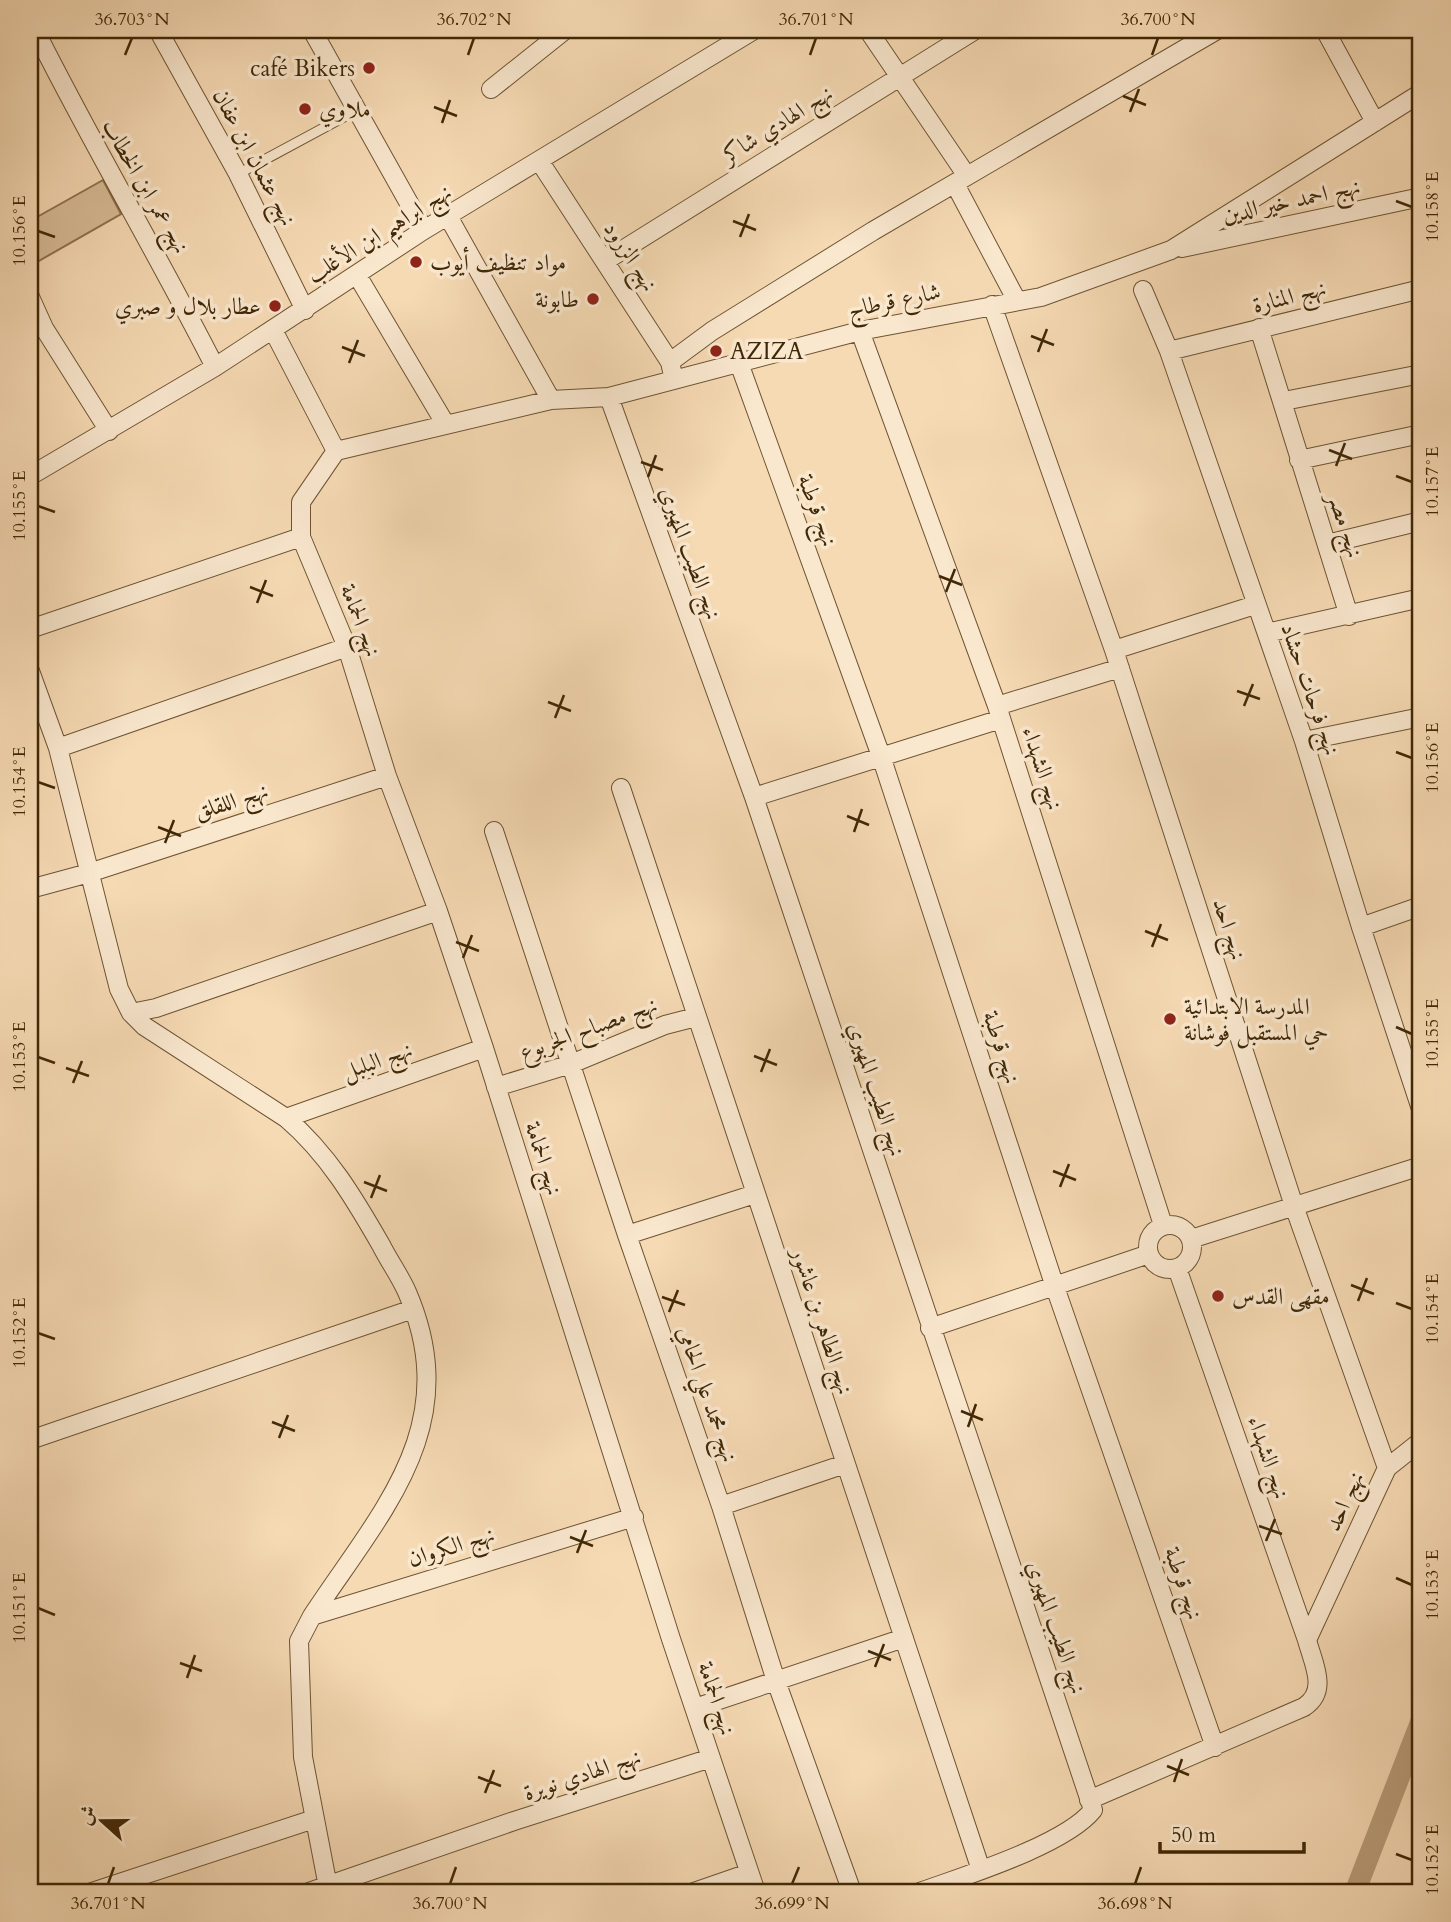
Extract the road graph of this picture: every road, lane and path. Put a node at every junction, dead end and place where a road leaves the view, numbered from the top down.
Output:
1 (35, 30) edge
2 (158, 30) edge
3 (312, 30) edge
4 (565, 30) edge
5 (754, 30) edge
6 (868, 30) edge
7 (975, 30) edge
8 (1217, 30) edge
9 (1325, 30) edge
10 (898, 77) junction
11 (491, 89) dead end
12 (1421, 93) edge
13 (355, 111) junction
14 (1375, 122) junction
15 (540, 162) junction
16 (238, 174) junction
17 (961, 180) junction
18 (1421, 197) edge
19 (449, 218) junction
20 (424, 230) junction
21 (1171, 250) junction
22 (605, 261) junction
23 (357, 275) junction
24 (1421, 289) edge
25 (1143, 290) dead end
26 (30, 298) edge
27 (1017, 301) junction
28 (992, 305) junction
29 (305, 310) junction
30 (1259, 328) junction
31 (273, 330) junction
32 (860, 331) junction
33 (1169, 351) junction
34 (739, 363) junction
35 (215, 367) junction
36 (672, 371) junction
37 (1421, 374) edge
38 (609, 397) junction
39 (551, 400) junction
40 (1284, 401) junction
41 (446, 425) junction
42 (109, 430) junction
43 (1421, 434) edge
44 (336, 451) junction
45 (1298, 460) junction
46 (30, 476) edge
47 (1421, 521) edge
48 (301, 537) junction
49 (1327, 544) junction
50 (1421, 598) edge
51 (1255, 605) junction
52 (1349, 616) junction
53 (30, 629) edge
54 (1266, 633) junction
55 (347, 647) junction
56 (1114, 650) junction
57 (1120, 668) junction
58 (30, 671) edge
59 (999, 712) junction
60 (1421, 717) edge
61 (1304, 741) junction
62 (58, 748) junction
63 (881, 756) junction
64 (387, 776) junction
65 (621, 788) dead end
66 (754, 797) junction
67 (494, 831) dead end
68 (89, 873) junction
69 (30, 889) edge
70 (1421, 906) edge
71 (438, 911) junction
72 (1361, 927) junction
73 (131, 1013) junction
74 (696, 1017) junction
75 (484, 1048) junction
76 (1414, 1059) edge
77 (571, 1064) junction
78 (496, 1087) junction
79 (1421, 1109) edge
80 (286, 1118) junction
81 (1421, 1166) edge
82 (755, 1194) junction
83 (1294, 1206) junction
84 (1163, 1225) junction
85 (627, 1235) junction
86 (1192, 1239) junction
87 (1149, 1254) junction
88 (1177, 1268) junction
89 (1055, 1287) junction
90 (412, 1309) junction
91 (930, 1328) junction
92 (30, 1440) edge
93 (1421, 1441) edge
94 (845, 1464) junction
95 (1387, 1468) junction
96 (721, 1506) junction
97 (634, 1517) junction
98 (312, 1616) junction
99 (904, 1638) junction
100 (1307, 1640) junction
101 (776, 1681) junction
102 (695, 1708) junction
103 (1215, 1747) junction
104 (711, 1758) junction
105 (1089, 1800) junction
106 (314, 1819) junction
107 (981, 1870) junction
108 (749, 1873) junction
109 (328, 1889) edge
110 (92, 1892) edge
111 (309, 1892) edge
112 (694, 1892) edge
113 (756, 1892) edge
114 (852, 1892) edge
115 (920, 1892) edge

1 - 35 street, نهج عمر ابن الخطاب
2 - 16 street, نهج عثمان ابن عفان
3 - 13 street
4 - 11 street
5 - 15 street, نهج ابراهيم ابن الأغلب
6 - 10 street
7 - 10 street, نهج الهادي شاكر
8 - 17 street
9 - 14 street
10 - 17 street
10 - 22 street, نهج الهادي شاكر
12 - 14 street, شارع قرطاج
13 - 16 lane
13 - 20 street
14 - 21 street, شارع قرطاج
15 - 19 street, نهج ابراهيم ابن الأغلب
15 - 22 street, نهج الزرود
16 - 29 street, نهج عثمان ابن عفان
17 - 27 street
17 - 36 street
18 - 21 street, نهج احمد خير الدين
19 - 20 street, نهج ابراهيم ابن الأغلب
19 - 39 street
20 - 23 street, نهج ابراهيم ابن الأغلب
21 - 27 street, شارع قرطاج
22 - 36 street, نهج الزرود
23 - 29 street, نهج ابراهيم ابن الأغلب
23 - 41 street
24 - 30 street, نهج المنارة
25 - 33 street, نهج فرحات حشاد
26 - 42 street
27 - 28 street, شارع قرطاج
28 - 32 street, شارع قرطاج
28 - 56 street, نهج احد
29 - 31 street, نهج ابراهيم ابن الأغلب
30 - 33 street, نهج المنارة
30 - 40 street, نهج مصر
31 - 35 street, نهج ابراهيم ابن الأغلب
31 - 44 street
32 - 34 street, شارع قرطاج
32 - 59 street, نهج الشهداء
33 - 51 street, نهج فرحات حشاد
34 - 36 street, شارع قرطاج
34 - 63 street, نهج قرطبة
35 - 42 street, نهج ابراهيم ابن الأغلب
36 - 38 street, شارع قرطاج
37 - 40 street
38 - 39 street, شارع قرطاج
38 - 66 street, نهج الطيب المهيري
39 - 41 street, شارع قرطاج
40 - 45 street, نهج مصر
41 - 44 street, شارع قرطاج
42 - 46 street, نهج ابراهيم ابن الأغلب
43 - 45 street
44 - 48 street, نهج الحمامة
45 - 49 street, نهج مصر
47 - 49 street
48 - 53 street
48 - 55 street, نهج الحمامة
49 - 52 street, نهج مصر
50 - 52 street
51 - 54 street, نهج فرحات حشاد
51 - 56 street
52 - 54 street
54 - 61 street, نهج فرحات حشاد
55 - 62 street
55 - 64 street, نهج الحمامة
56 - 57 street, نهج احد
57 - 59 street
57 - 83 street, نهج احد
58 - 62 street
59 - 63 street
59 - 84 street, نهج الشهداء
60 - 61 street
61 - 72 street, نهج فرحات حشاد
62 - 68 street
63 - 66 street
63 - 89 street, نهج قرطبة
64 - 68 street, نهج اللقلق
64 - 71 street, نهج الحمامة
65 - 74 street, نهج الطاهر بن عاشور
66 - 91 street, نهج الطيب المهيري
67 - 77 street, نهج محمد علي الحامي
68 - 69 street, نهج اللقلق
68 - 73 street
70 - 72 street
71 - 73 street
71 - 75 street, نهج الحمامة
72 - 76 street, نهج فرحات حشاد
73 - 80 street
74 - 77 street, نهج مصباح الجربوع
74 - 82 street, نهج الطاهر بن عاشور
75 - 78 street, نهج الحمامة
75 - 80 street, نهج البلبل
76 - 79 street, نهج فرحات حشاد
77 - 78 street, نهج مصباح الجربوع
77 - 85 street, نهج محمد علي الحامي
78 - 97 street, نهج الحمامة
80 - 90 street
81 - 83 street
82 - 85 street
82 - 94 street, نهج الطاهر بن عاشور
83 - 86 street
83 - 95 street, نهج احد
84 - 86 street
84 - 87 street
85 - 96 street, نهج محمد علي الحامي
86 - 88 street
87 - 88 street
87 - 89 street
88 - 100 street, نهج الشهداء
89 - 91 street
89 - 103 street, نهج قرطبة
90 - 92 street
90 - 98 street
91 - 105 street, نهج الطيب المهيري
93 - 95 street
94 - 96 street
94 - 99 street, نهج الطاهر بن عاشور
95 - 100 street, نهج احد
96 - 101 street, نهج محمد علي الحامي
97 - 98 street, نهج الكروان
97 - 102 street, نهج الحمامة
98 - 106 street
99 - 101 street
99 - 107 street, نهج الطاهر بن عاشور
100 - 103 street, نهج الشهداء
101 - 102 street
101 - 114 street, نهج محمد علي الحامي
102 - 104 street, نهج الحمامة
103 - 105 street
104 - 108 street, نهج الحمامة
104 - 109 street, نهج الهادي نويرة
105 - 107 street
106 - 109 street
106 - 110 street
107 - 115 street
108 - 112 street
108 - 113 street, نهج الحمامة
109 - 111 street, نهج الهادي نويرة

